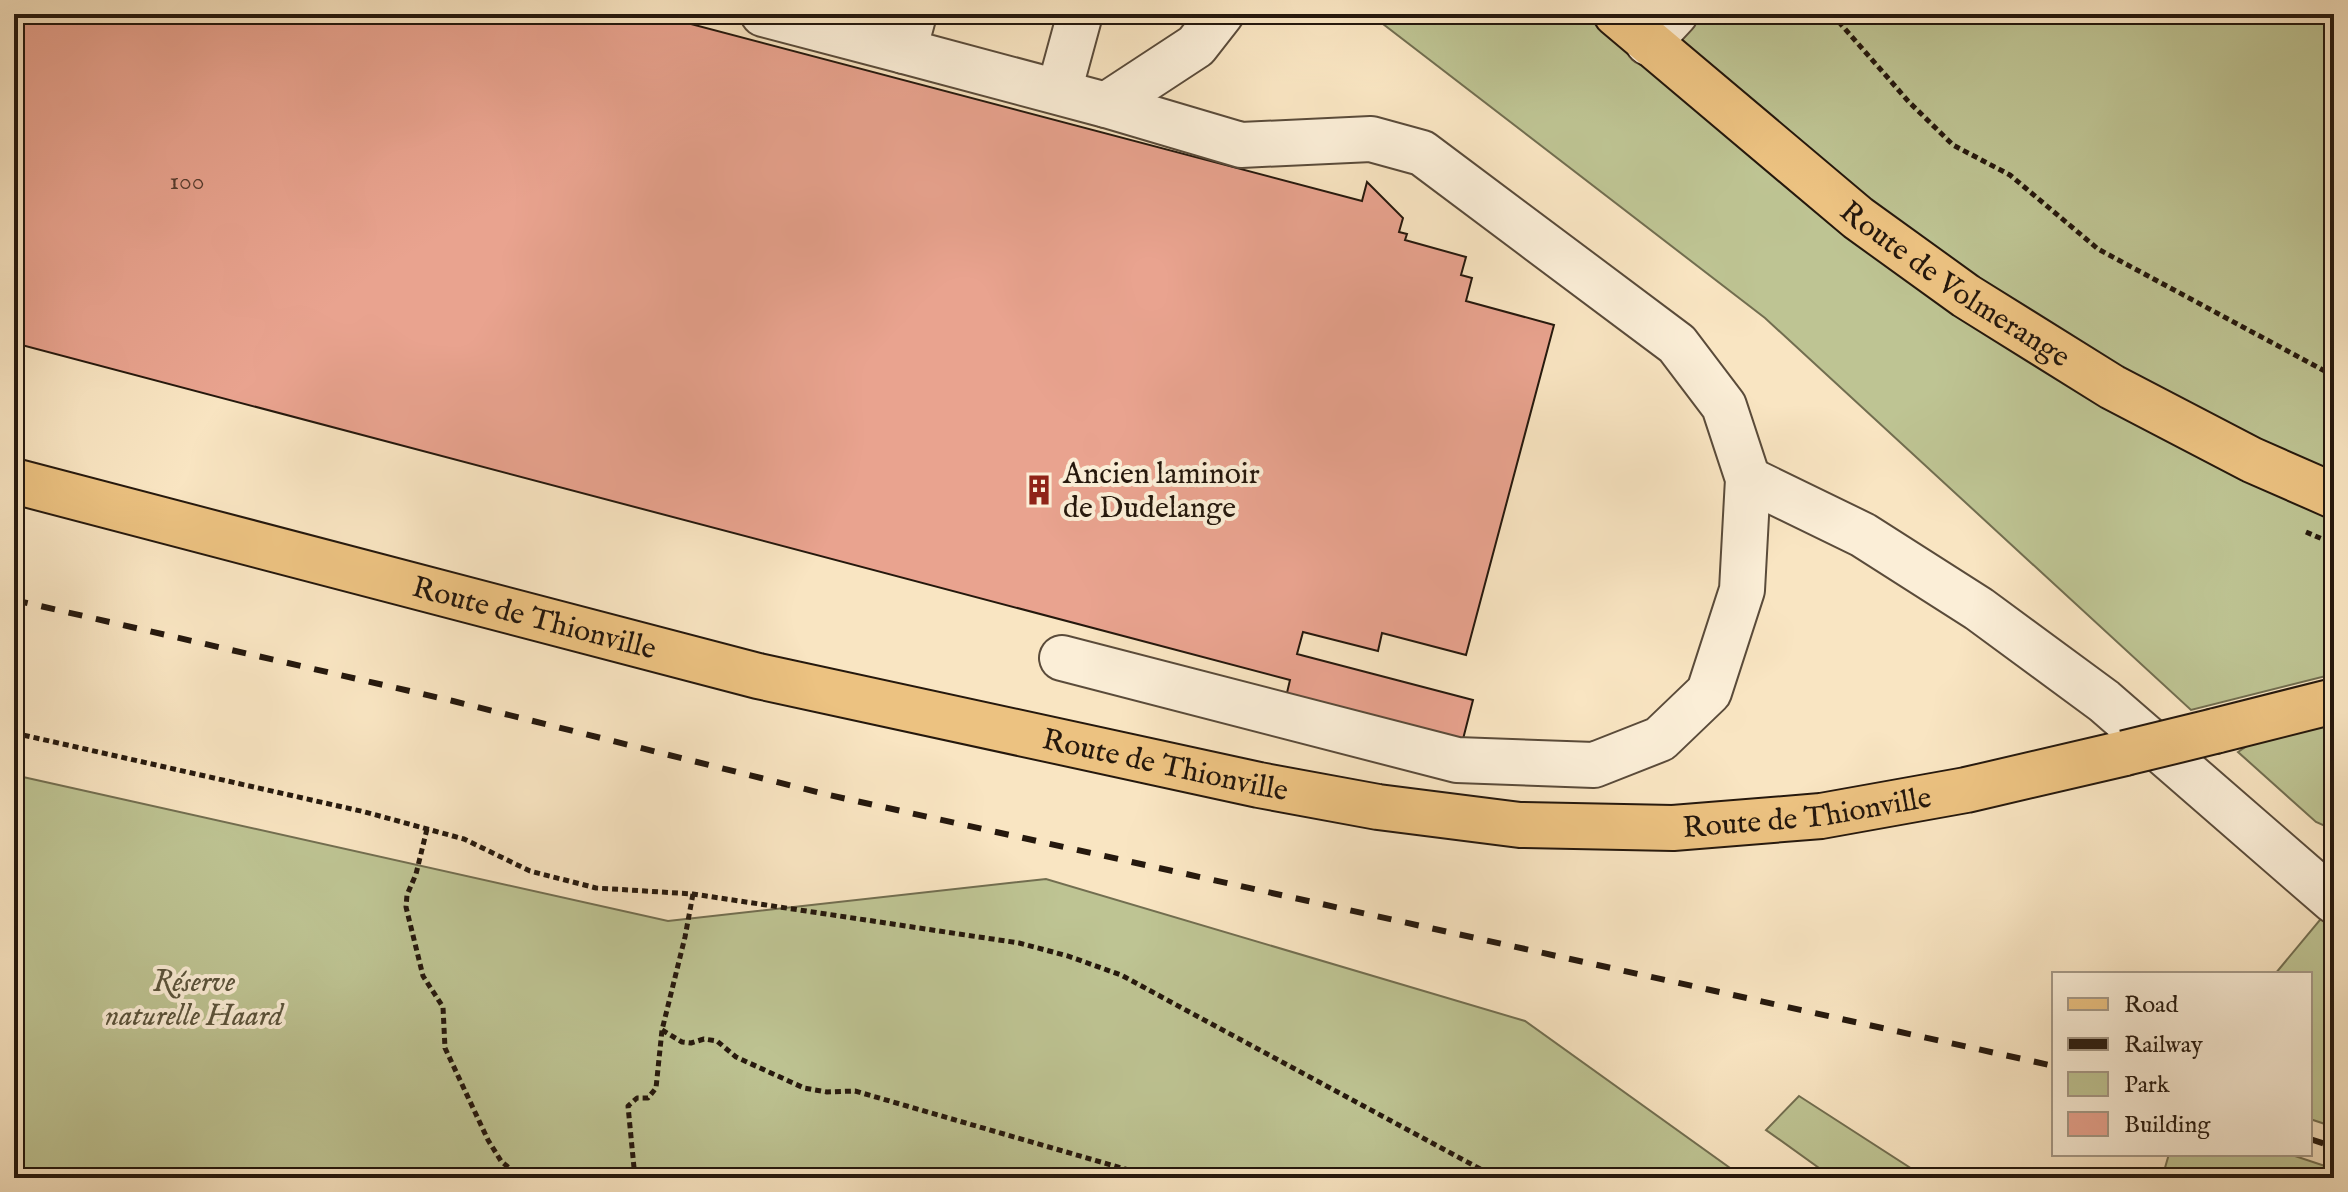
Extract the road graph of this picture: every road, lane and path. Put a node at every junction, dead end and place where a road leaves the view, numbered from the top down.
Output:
1 (763, 14) edge
2 (1080, 14) edge
3 (1221, 14) edge
4 (1616, 14) edge
5 (1833, 16) edge
6 (1662, 29) edge
7 (909, 32) edge
8 (1059, 91) junction
9 (1106, 105) junction
10 (2334, 376) edge
11 (1748, 479) junction
12 (14, 481) edge
13 (2334, 496) edge
14 (1062, 658) dead end
15 (2334, 701) edge
16 (14, 733) edge
17 (427, 829) junction
18 (693, 894) junction
19 (2334, 901) edge
20 (662, 1030) junction
21 (521, 1178) edge
22 (635, 1178) edge
23 (1144, 1178) edge
24 (1497, 1178) edge

1 - 7 lane
2 - 8 lane
3 - 9 lane
4 - 6 main road, Route de Volmerange
5 - 10 path
6 - 13 main road, Route de Volmerange
7 - 8 lane
8 - 9 lane
9 - 11 lane
11 - 14 lane
11 - 19 lane
12 - 15 main road, Route de Thionville, bridge
16 - 17 path
17 - 18 path
17 - 21 path
18 - 20 path
18 - 24 path
20 - 22 path
20 - 23 path

